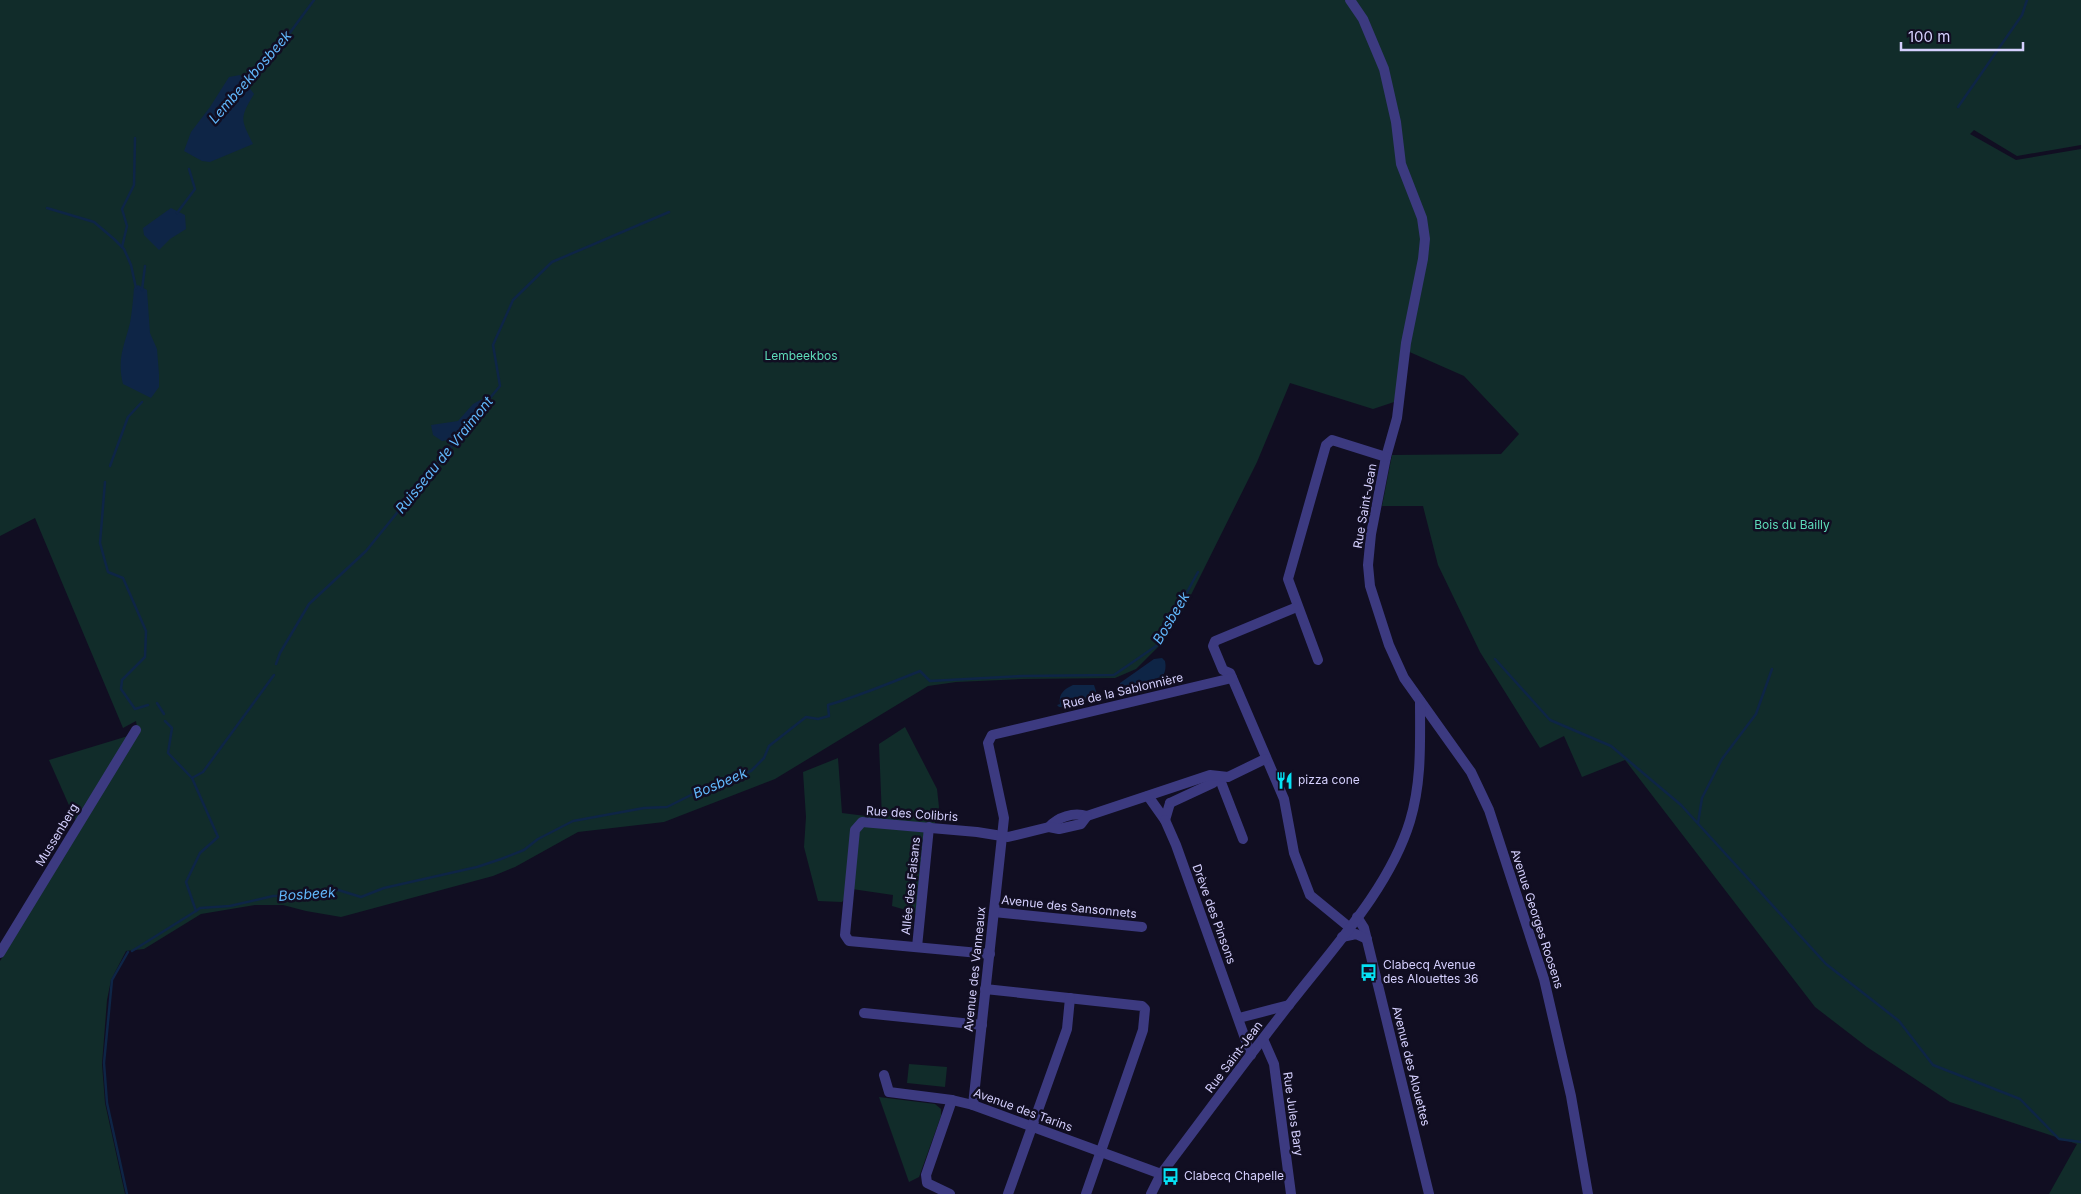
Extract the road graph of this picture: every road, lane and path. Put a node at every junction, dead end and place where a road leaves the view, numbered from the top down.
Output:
1 (1350, 0) edge
2 (1386, 457) junction
3 (1297, 607) junction
4 (1318, 660) dead end
5 (1232, 678) junction
6 (1420, 701) junction
7 (136, 730) dead end
8 (1266, 759) junction
9 (1219, 777) junction
10 (1165, 790) junction
11 (1148, 796) junction
12 (1170, 803) junction
13 (1165, 820) junction
14 (929, 827) junction
15 (1002, 837) junction
16 (1243, 839) dead end
17 (994, 912) junction
18 (1357, 917) junction
19 (1142, 927) dead end
20 (1349, 927) junction
21 (1342, 937) junction
22 (1367, 938) junction
23 (917, 947) junction
24 (0, 953) edge
25 (990, 954) junction
26 (986, 989) junction
27 (1070, 998) junction
28 (1289, 1004) junction
29 (864, 1013) dead end
30 (1239, 1018) junction
31 (982, 1025) junction
32 (1263, 1039) junction
33 (1251, 1055) junction
34 (884, 1075) dead end
35 (952, 1100) junction
36 (973, 1105) junction
37 (1033, 1128) junction
38 (1100, 1151) junction
39 (1161, 1174) junction
40 (950, 1194) edge
41 (1008, 1194) edge
42 (1086, 1194) edge
43 (1150, 1194) edge
44 (1291, 1194) edge
45 (1429, 1194) edge
46 (1588, 1194) edge

1 - 2 street, Rue Saint-Jean
2 - 3 street
2 - 6 street, Rue Saint-Jean
3 - 4 street
3 - 5 street
5 - 8 street
5 - 15 street, Rue de la Sablonnière
6 - 18 street, Rue Saint-Jean
6 - 46 street, Avenue Georges Roosens
7 - 24 street, Mussenberg
8 - 9 street
8 - 20 street
9 - 10 street
9 - 12 street
9 - 16 street
10 - 11 street
10 - 12 street
11 - 13 street, Drève des Pinsons
11 - 15 street
12 - 13 street
13 - 30 street, Drève des Pinsons
14 - 15 street, Rue des Colibris
14 - 23 street, Allée des Faisans
14 - 23 street, Rue des Colibris
15 - 17 street, Avenue des Vanneaux
17 - 19 street, Avenue des Sansonnets
17 - 25 street, Avenue des Vanneaux
18 - 20 street, Rue Saint-Jean
18 - 22 street, Avenue des Alouettes
20 - 21 street, Rue Saint-Jean
21 - 22 street
21 - 28 street, Rue Saint-Jean
22 - 45 street, Avenue des Alouettes
23 - 25 street
25 - 26 street, Avenue des Vanneaux
26 - 27 street
26 - 31 street, Avenue des Vanneaux
27 - 37 street
27 - 38 street
28 - 30 street
28 - 32 street, Rue Saint-Jean
29 - 31 street
30 - 33 street, Drève des Pinsons
31 - 36 street, Avenue des Vanneaux
32 - 33 street, Rue Saint-Jean
32 - 44 street, Rue Jules Bary
33 - 39 street, Rue Saint-Jean
34 - 35 street, Avenue des Tarins
35 - 36 street, Avenue des Tarins
35 - 40 street
36 - 37 street, Avenue des Tarins
37 - 38 street, Avenue des Tarins
37 - 41 street
38 - 39 street, Avenue des Tarins
38 - 42 street
39 - 43 street, Rue Saint-Jean

